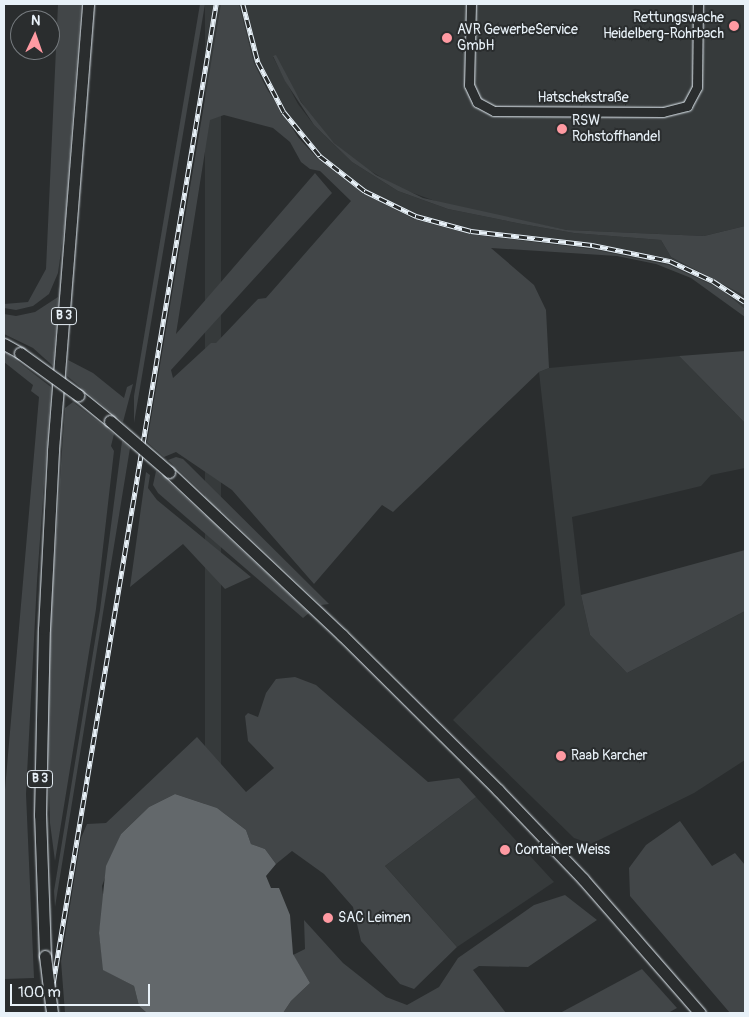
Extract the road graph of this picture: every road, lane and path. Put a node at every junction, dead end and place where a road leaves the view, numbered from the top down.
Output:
1 (88, 4) edge
2 (471, 4) edge
3 (698, 4) edge
4 (4, 344) edge
5 (52, 1013) edge
6 (700, 1013) edge

1 - 5 main road, B 3, bridge
2 - 3 street, Hatschekstraße
4 - 6 main road, bridge

